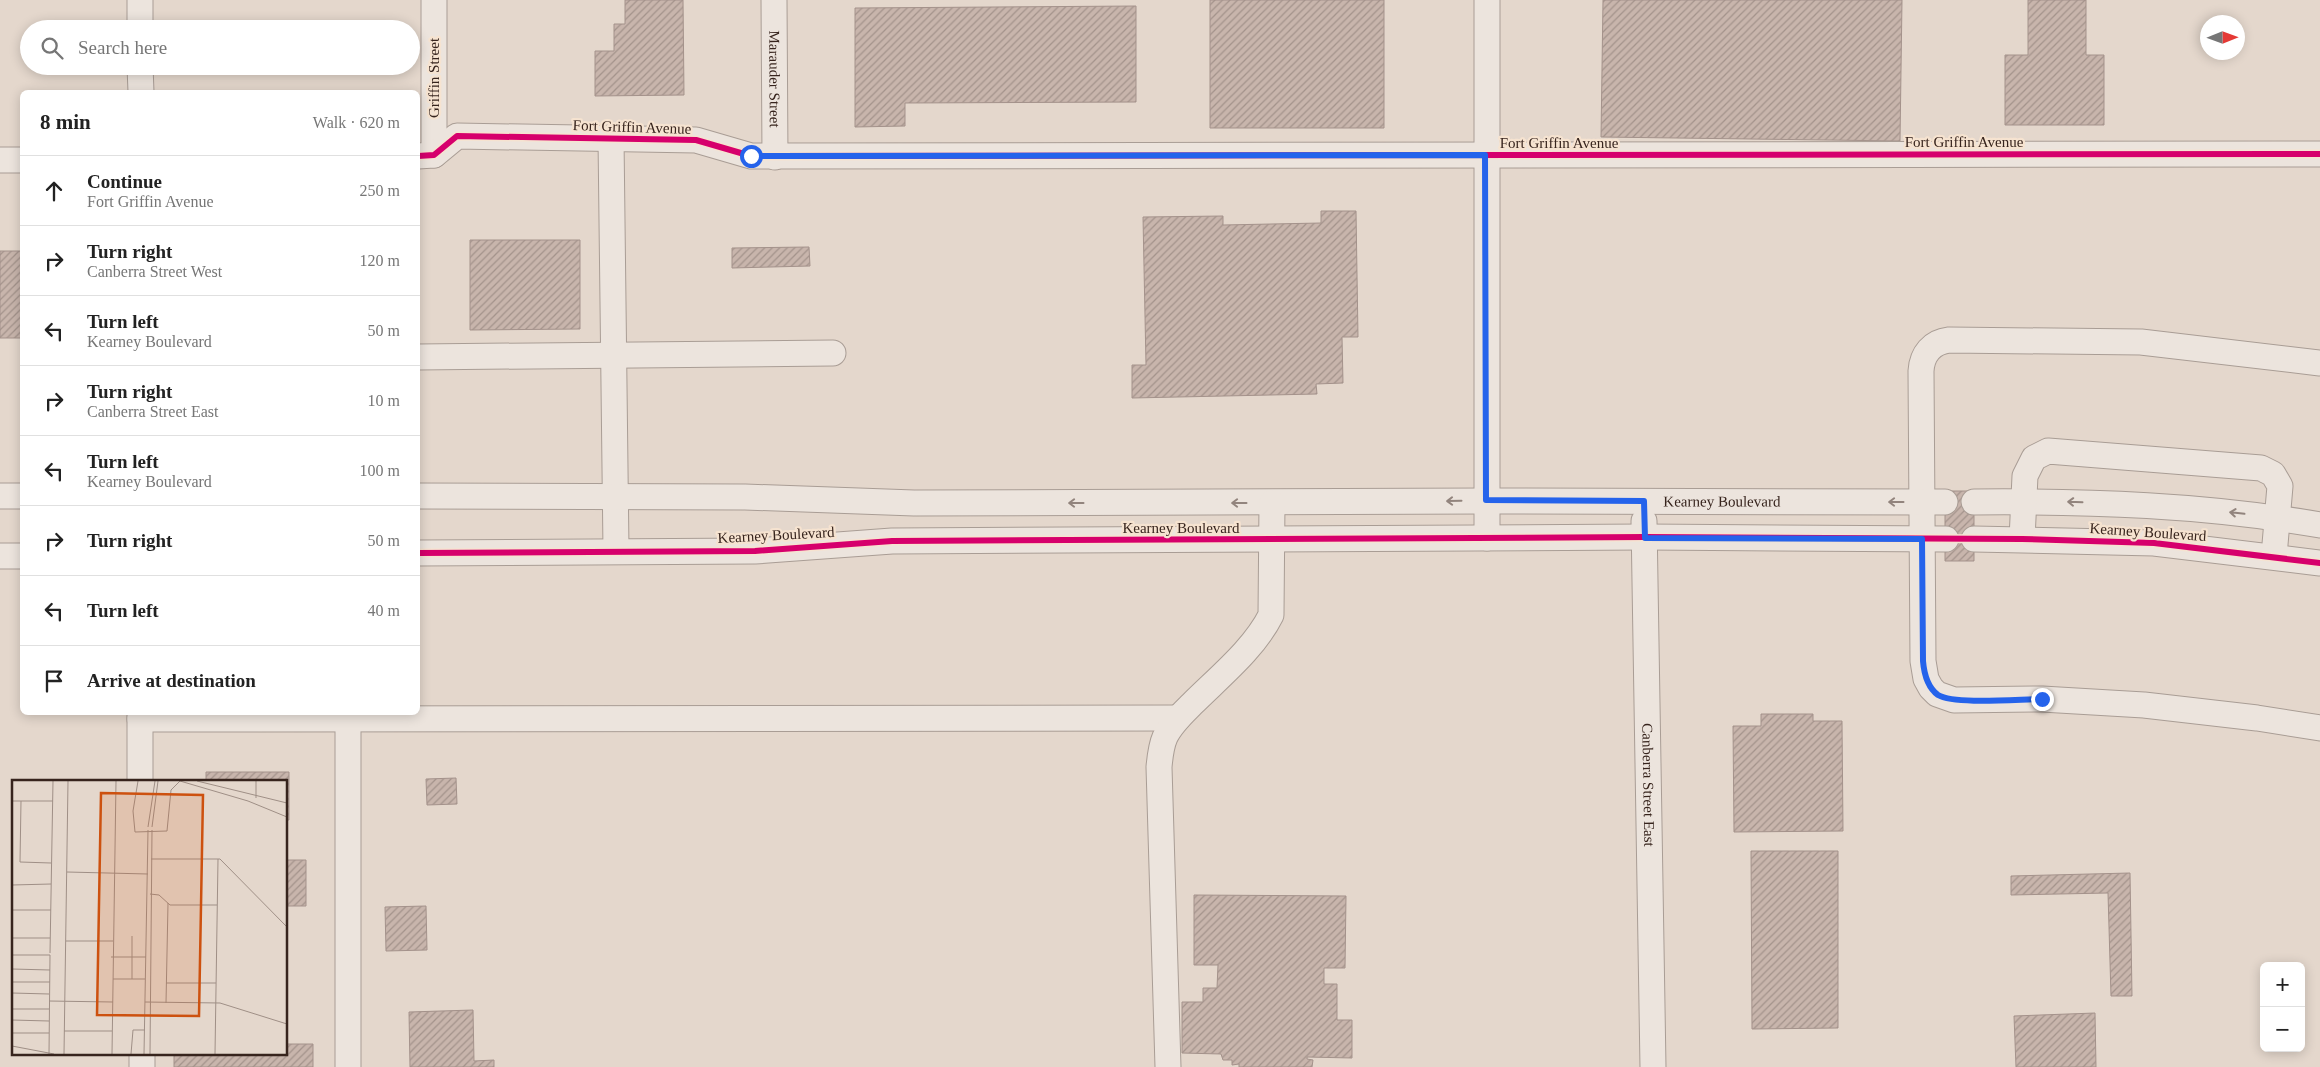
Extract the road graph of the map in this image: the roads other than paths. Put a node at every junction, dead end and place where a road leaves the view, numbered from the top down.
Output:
1 (140, 0) edge
2 (434, 0) edge
3 (774, 0) edge
4 (1487, 0) edge
5 (140, 20) edge
6 (140, 75) edge
7 (140, 90) edge
8 (611, 138) junction
9 (2320, 154) edge
10 (426, 155) edge
11 (1485, 155) junction
12 (775, 156) junction
13 (0, 160) edge
14 (20, 160) edge
15 (833, 353) dead end
16 (614, 355) junction
17 (420, 357) edge
18 (2320, 363) edge
19 (0, 496) edge
20 (20, 496) edge
21 (420, 496) edge
22 (615, 496) junction
23 (1486, 500) junction
24 (1644, 501) junction
25 (1933, 502) junction
26 (1974, 502) dead end
27 (2023, 502) junction
28 (1272, 503) junction
29 (2278, 518) junction
30 (2320, 525) edge
31 (1487, 538) junction
32 (1645, 538) junction
33 (1934, 539) junction
34 (1974, 539) dead end
35 (2022, 539) junction
36 (1272, 540) junction
37 (616, 550) junction
38 (420, 552) edge
39 (0, 556) edge
40 (20, 556) edge
41 (2274, 556) junction
42 (2320, 563) edge
43 (140, 716) edge
44 (1178, 718) junction
45 (348, 720) junction
46 (2320, 728) edge
47 (140, 780) edge
48 (142, 1054) edge
49 (142, 1067) edge
50 (348, 1067) edge
51 (1168, 1067) edge
52 (1654, 1067) edge

1 - 5 street
2 - 10 street, Griffin Street
3 - 12 street, Marauder Street
4 - 11 street
6 - 7 street
8 - 10 street, Fort Griffin Avenue
8 - 12 street, Fort Griffin Avenue
8 - 16 street
9 - 11 street, Fort Griffin Avenue
11 - 12 street, Fort Griffin Avenue
11 - 23 street
13 - 14 street
15 - 16 street
16 - 17 street
16 - 22 street
18 - 25 street
19 - 20 street
21 - 22 street, Kearney Boulevard
28 -> 22 street, Kearney Boulevard
22 - 37 street
23 - 24 street, Kearney Boulevard
23 -> 28 street, Kearney Boulevard
23 - 31 street
25 -> 24 street, Kearney Boulevard
24 - 32 street, Canberra Street East
25 - 33 street
26 - 27 street, Kearney Boulevard
29 -> 27 street, Kearney Boulevard
27 - 29 street
27 - 35 street
28 - 36 street
29 - 30 street, Kearney Boulevard
29 - 41 street
31 - 32 street, Kearney Boulevard
31 - 36 street, Kearney Boulevard
32 - 33 street, Kearney Boulevard
32 - 52 street, Canberra Street East
33 - 46 street
34 - 35 street, Kearney Boulevard
35 - 41 street, Kearney Boulevard
36 - 37 street, Kearney Boulevard
36 - 44 street
37 - 38 street, Kearney Boulevard
39 - 40 street
41 - 42 street, Kearney Boulevard
43 - 45 street
43 - 47 street
44 - 45 street
44 - 51 street
45 - 50 street
48 - 49 street

